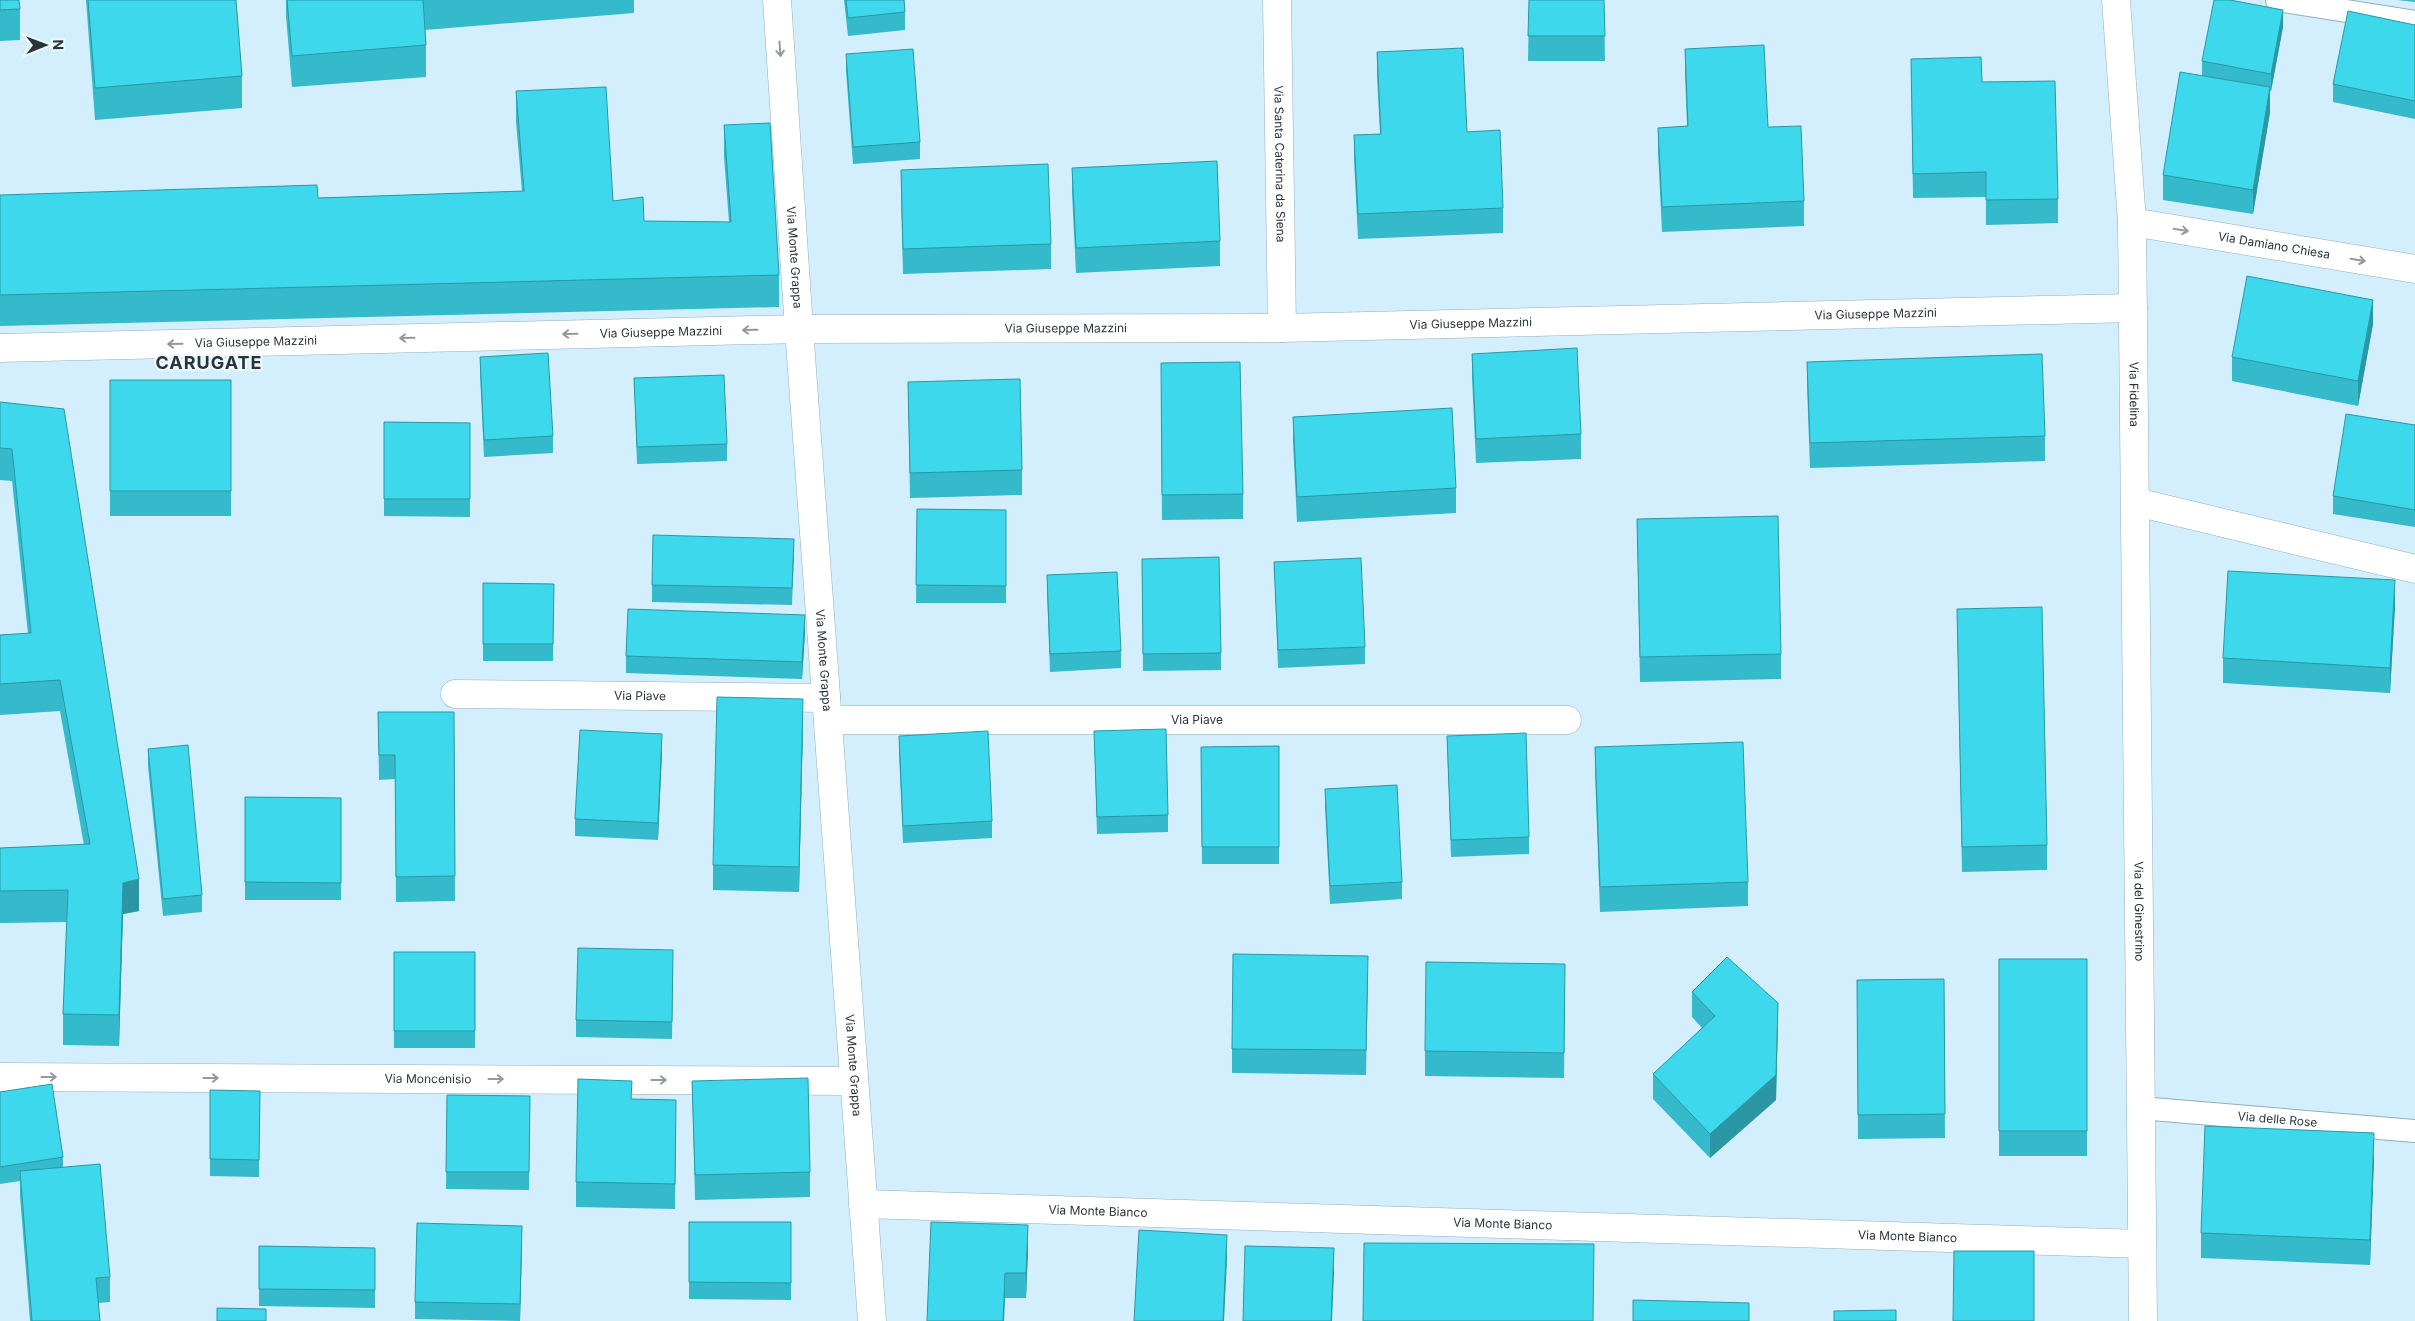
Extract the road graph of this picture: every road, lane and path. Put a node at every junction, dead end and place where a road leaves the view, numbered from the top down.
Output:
1 (777, 0) edge
2 (1277, 0) edge
3 (2116, 0) edge
4 (2277, 0) edge
5 (2415, 22) edge
6 (2132, 222) junction
7 (2415, 269) edge
8 (2133, 308) junction
9 (798, 328) junction
10 (1282, 328) junction
11 (0, 348) edge
12 (2136, 502) junction
13 (2415, 569) edge
14 (455, 694) dead end
15 (827, 709) junction
16 (1567, 720) dead end
17 (0, 1077) edge
18 (854, 1081) junction
19 (2140, 1108) junction
20 (2415, 1131) edge
21 (863, 1204) junction
22 (2142, 1244) junction
23 (872, 1321) edge
24 (2143, 1321) edge

1 -> 9 street, Via Monte Grappa
2 - 10 street, Via Santa Caterina da Siena
3 - 6 street, Via Fidelina
4 - 5 lane
6 -> 7 street, Via Damiano Chiesa
6 - 8 street, Via Fidelina
8 - 10 street, Via Giuseppe Mazzini
8 - 12 street, Via Fidelina
9 - 10 street, Via Giuseppe Mazzini
9 -> 11 street, Via Giuseppe Mazzini
9 - 15 street, Via Monte Grappa
12 - 13 street
12 - 19 street, Via del Ginestrino
14 - 15 street, Via Piave
15 - 16 street, Via Piave
15 - 18 street, Via Monte Grappa
17 -> 18 street, Via Moncenisio
18 - 21 street, Via Monte Grappa
19 - 20 lane, Via delle Rose
19 - 22 street, Via del Ginestrino
21 - 22 street, Via Monte Bianco
21 - 23 street, Via Monte Grappa
22 - 24 street, Via del Ginestrino

